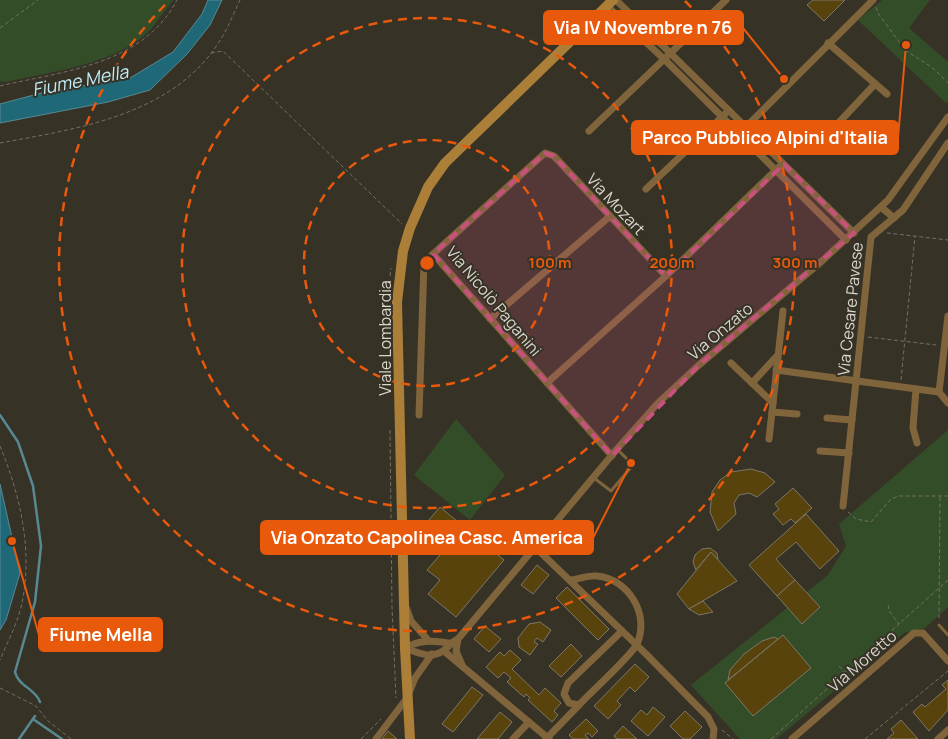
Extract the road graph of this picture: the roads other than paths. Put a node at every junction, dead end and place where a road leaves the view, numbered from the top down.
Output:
1 (726, 0) edge
2 (873, 0) edge
3 (612, 2) edge
4 (828, 43) junction
5 (668, 57) junction
6 (875, 84) junction
7 (887, 94) dead end
8 (729, 110) junction
9 (723, 116) junction
10 (948, 117) edge
11 (746, 127) junction
12 (589, 131) dead end
13 (740, 133) junction
14 (829, 133) dead end
15 (948, 143) edge
16 (545, 152) joint
17 (784, 164) junction
18 (776, 170) junction
19 (646, 189) dead end
20 (881, 207) junction
21 (609, 218) junction
22 (894, 218) junction
23 (854, 232) junction
24 (846, 240) junction
25 (433, 254) junction
26 (666, 276) junction
27 (783, 312) dead end
28 (948, 316) edge
29 (490, 318) junction
30 (778, 355) junction
31 (731, 363) dead end
32 (776, 370) junction
33 (856, 380) junction
34 (547, 383) junction
35 (752, 383) junction
36 (916, 389) junction
37 (940, 392) junction
38 (773, 403) junction
39 (948, 403) edge
40 (772, 412) junction
41 (797, 414) dead end
42 (419, 415) dead end
43 (827, 418) dead end
44 (852, 420) junction
45 (769, 440) dead end
46 (917, 443) dead end
47 (617, 449) junction
48 (820, 451) dead end
49 (849, 454) junction
50 (612, 456) junction
51 (594, 477) junction
52 (843, 506) road end
53 (535, 547) junction
54 (571, 580) junction
55 (404, 603) junction
56 (939, 625) road end
57 (622, 631) junction
58 (948, 636) edge
59 (458, 639) junction
60 (428, 640) junction
61 (449, 644) junction
62 (637, 645) junction
63 (405, 648) junction
64 (444, 651) junction
65 (432, 654) junction
66 (948, 661) edge
67 (462, 665) junction
68 (407, 698) junction
69 (579, 705) junction
70 (529, 722) junction
71 (948, 730) edge
72 (376, 739) edge
73 (410, 739) edge
74 (513, 739) edge
75 (547, 739) edge
76 (713, 739) edge
77 (792, 739) edge
78 (938, 739) edge

1 - 5 street
2 - 4 street
3 - 5 street
3 - 55 street, Viale Lombardia
4 - 6 street
4 - 11 street
5 - 8 street
5 - 9 street
5 - 12 street
6 - 7 street
6 - 14 street
8 - 9 street
8 - 11 street
9 - 13 street
9 - 19 street
10 - 20 street, Via Onzato
11 - 13 street
11 - 17 street
13 - 18 street
15 - 22 street, Via Cesare Pavese
16 - 21 street, Via Mozart
16 - 25 street, Via Nicolò Paganini
17 - 18 street
17 - 23 street
18 - 24 street
18 - 26 street
20 - 22 street
20 - 23 street, Via Onzato
21 - 26 street, Via Mozart
21 - 29 street
22 - 33 street, Via Cesare Pavese
23 - 24 street, Via Onzato
24 - 47 street, Via Onzato
25 - 29 street, Via Nicolò Paganini
25 - 42 street
26 - 34 street
27 - 30 street
28 - 37 street
29 - 34 street, Via Nicolò Paganini
30 - 32 street
30 - 35 street
31 - 35 street
32 - 33 street
32 - 38 street
33 - 36 street
33 - 44 street, Via Cesare Pavese
34 - 50 street, Via Nicolò Paganini
35 - 38 street
36 - 37 street
36 - 46 street
37 - 39 street
38 - 40 street
40 - 41 street
40 - 45 street
43 - 44 street
44 - 49 street, Via Cesare Pavese
47 - 50 street, Via Onzato
47 - 51 lane
48 - 49 street
49 - 52 street, Via Cesare Pavese
50 - 51 street, Via Onzato
51 - 53 street, Via Onzato
53 - 54 street
53 - 59 street, Via Onzato
54 - 57 street
54 - 62 street
55 - 60 street
55 - 63 street, Viale Lombardia
56 - 58 lane
57 - 62 street
57 - 69 street
59 - 61 street
59 - 67 street
60 - 61 street
60 - 63 street
61 - 64 street
62 - 69 street
62 - 76 street
63 - 65 street
63 - 68 street, Viale Lombardia
64 - 65 street
64 - 67 street
65 - 68 street
66 - 77 street, Via Moretto
67 - 70 street
68 - 72 street
68 - 73 street, Viale Lombardia
69 - 75 street
70 - 74 street
70 - 75 street
71 - 78 street

